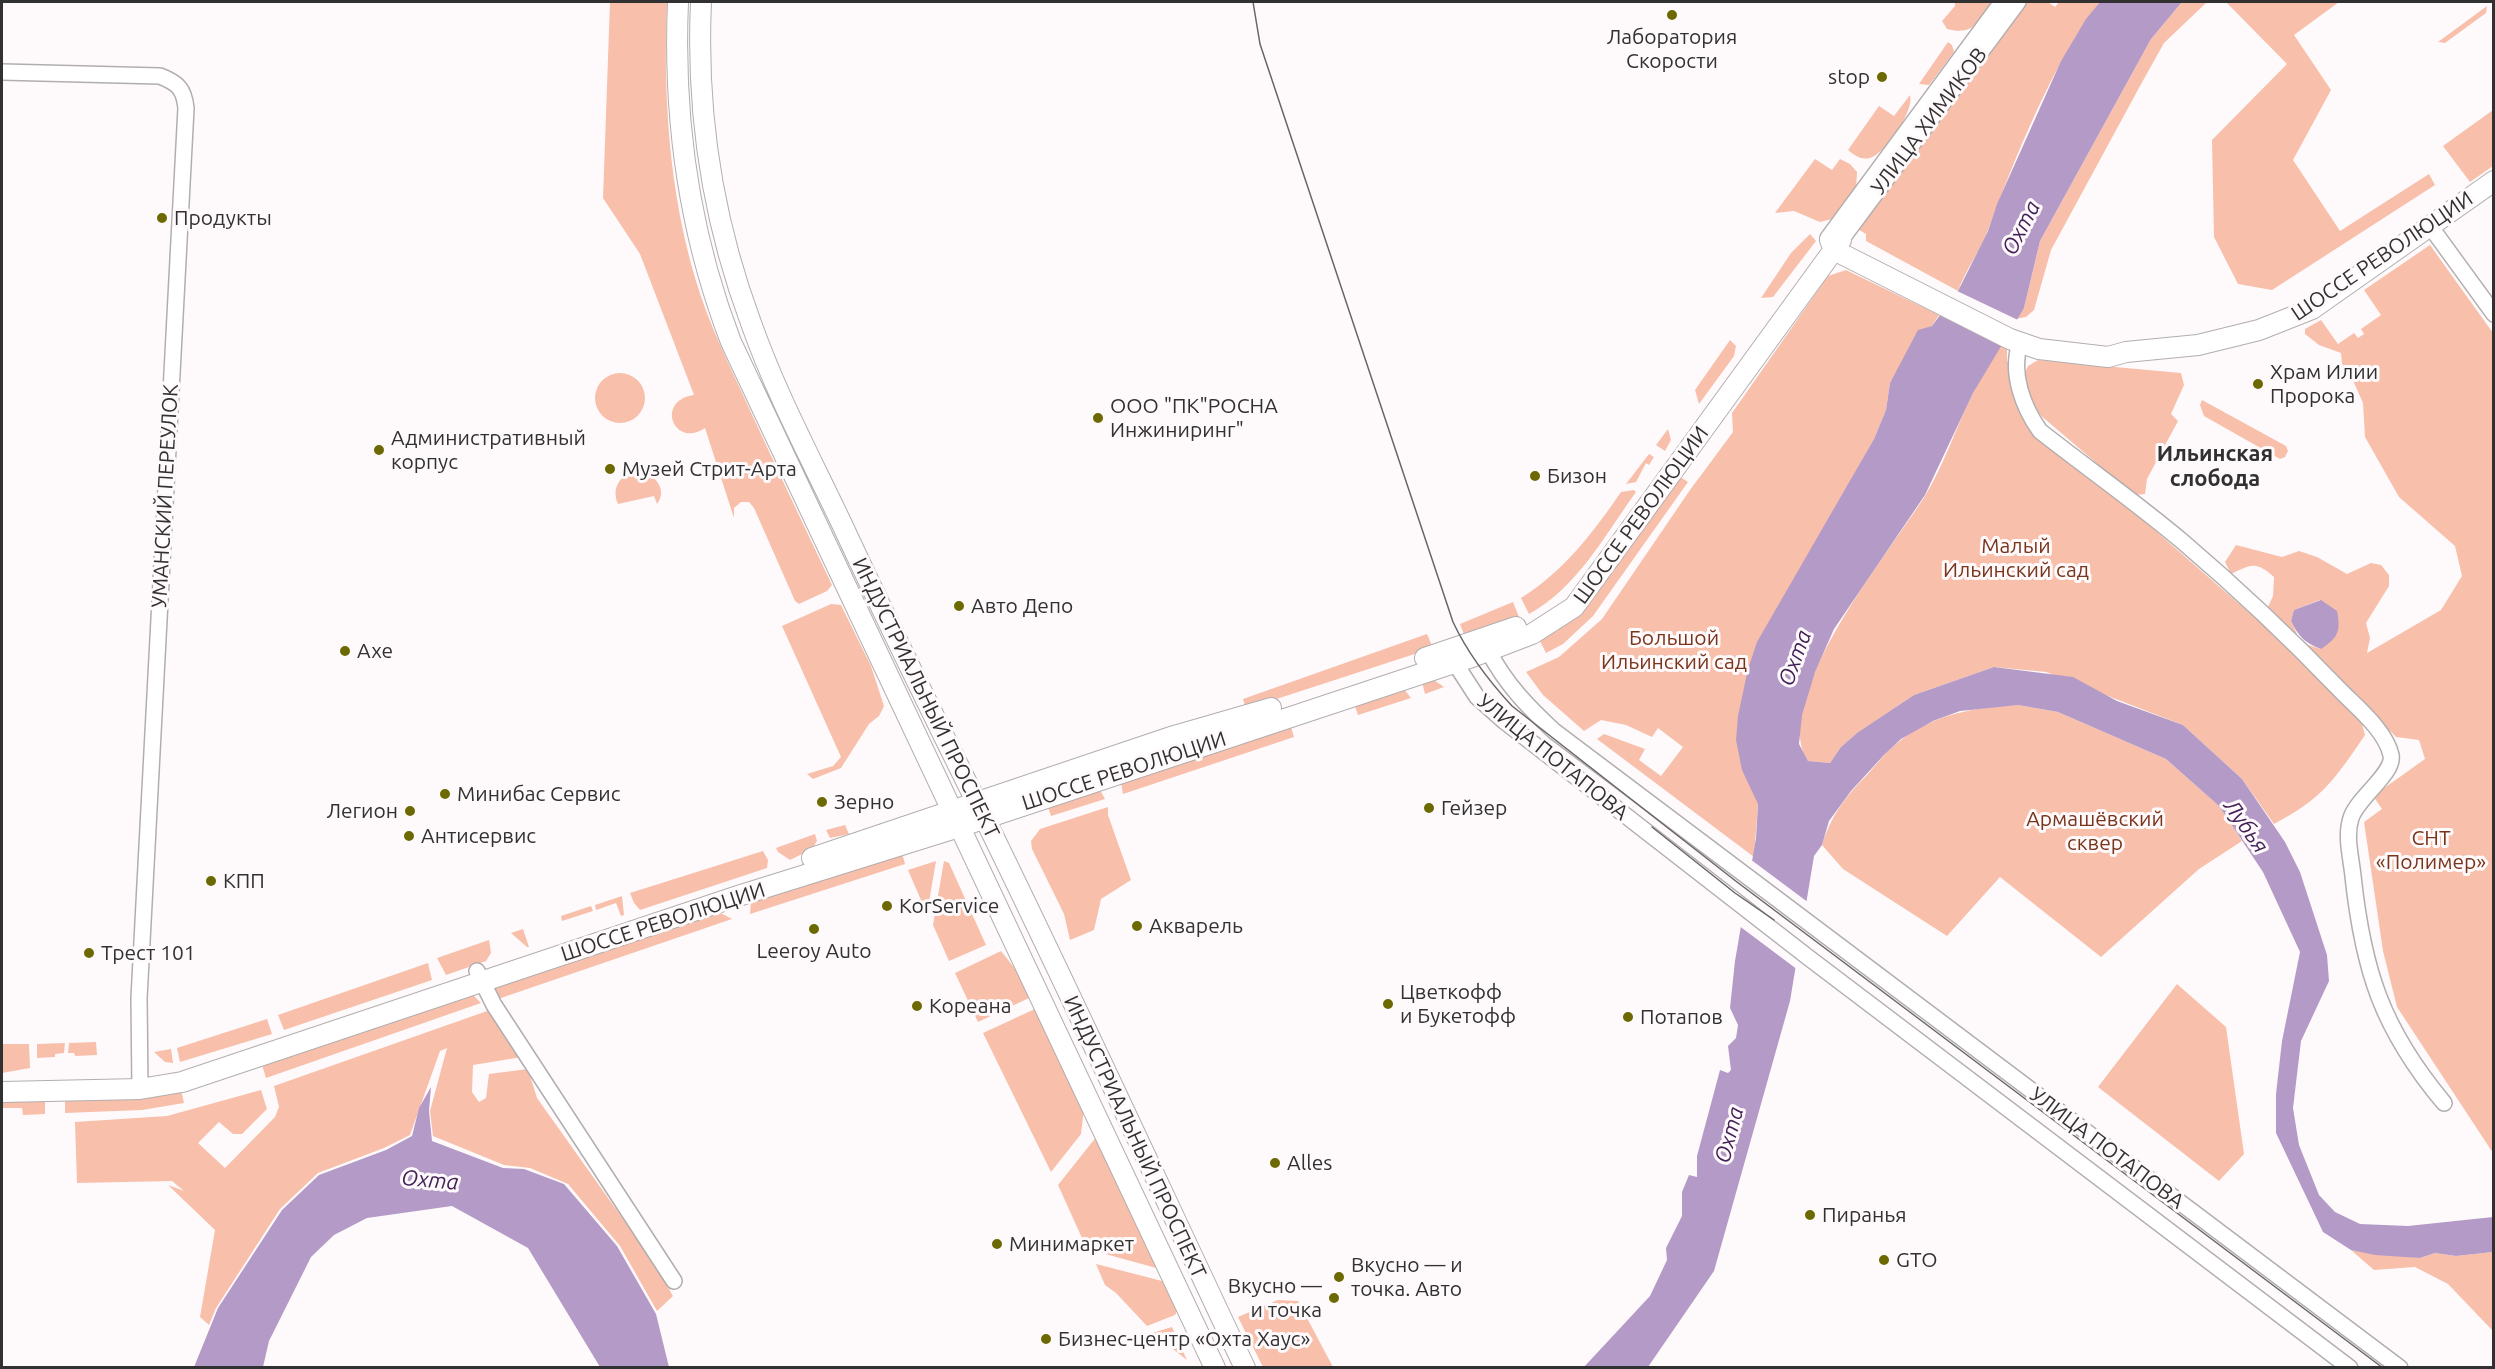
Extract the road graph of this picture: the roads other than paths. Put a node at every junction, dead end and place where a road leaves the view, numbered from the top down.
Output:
1 (678, 2) edge
2 (701, 2) edge
3 (2002, 2) edge
4 (2018, 2) edge
5 (2, 72) edge
6 (2493, 181) edge
7 (2430, 226) junction
8 (1835, 243) junction
9 (2493, 314) edge
10 (2015, 337) junction
11 (1466, 645) junction
12 (1489, 652) junction
13 (1455, 663) junction
14 (980, 810) junction
15 (955, 819) junction
16 (479, 977) junction
17 (2, 1080) edge
18 (139, 1083) junction
19 (2, 1092) edge
20 (2444, 1102) dead end
21 (674, 1281) dead end
22 (1215, 1368) edge
23 (1245, 1368) edge
24 (2350, 1368) edge
25 (2400, 1368) edge

1 - 15 main road, ИНДУСТРИАЛЬНЫЙ ПРОСПЕКТ
2 - 14 main road, ИНДУСТРИАЛЬНЫЙ ПРОСПЕКТ
3 - 8 street, УЛИЦА ХИМИКОВ
4 - 8 street, УЛИЦА ХИМИКОВ
5 - 18 street, УМАНСКИЙ ПЕРЕУЛОК
6 - 7 main road, ШОССЕ РЕВОЛЮЦИИ
7 - 9 street
7 - 10 main road, ШОССЕ РЕВОЛЮЦИИ
8 - 10 main road, ШОССЕ РЕВОЛЮЦИИ
8 - 11 main road, ШОССЕ РЕВОЛЮЦИИ
8 - 12 main road, ШОССЕ РЕВОЛЮЦИИ
10 - 20 street
11 - 12 main road
11 - 13 main road
11 - 14 main road, ШОССЕ РЕВОЛЮЦИИ
12 - 13 main road, ШОССЕ РЕВОЛЮЦИИ
12 - 25 street, УЛИЦА ПОТАПОВА
13 - 14 main road, ШОССЕ РЕВОЛЮЦИИ
13 - 24 street, УЛИЦА ПОТАПОВА
14 - 15 main road, ШОССЕ РЕВОЛЮЦИИ
14 - 23 main road, ИНДУСТРИАЛЬНЫЙ ПРОСПЕКТ
15 - 16 main road, ШОССЕ РЕВОЛЮЦИИ
15 - 22 main road, ИНДУСТРИАЛЬНЫЙ ПРОСПЕКТ
16 - 18 main road, ШОССЕ РЕВОЛЮЦИИ
16 - 21 street
17 - 18 main road, ШОССЕ РЕВОЛЮЦИИ
18 - 19 main road, ШОССЕ РЕВОЛЮЦИИ

